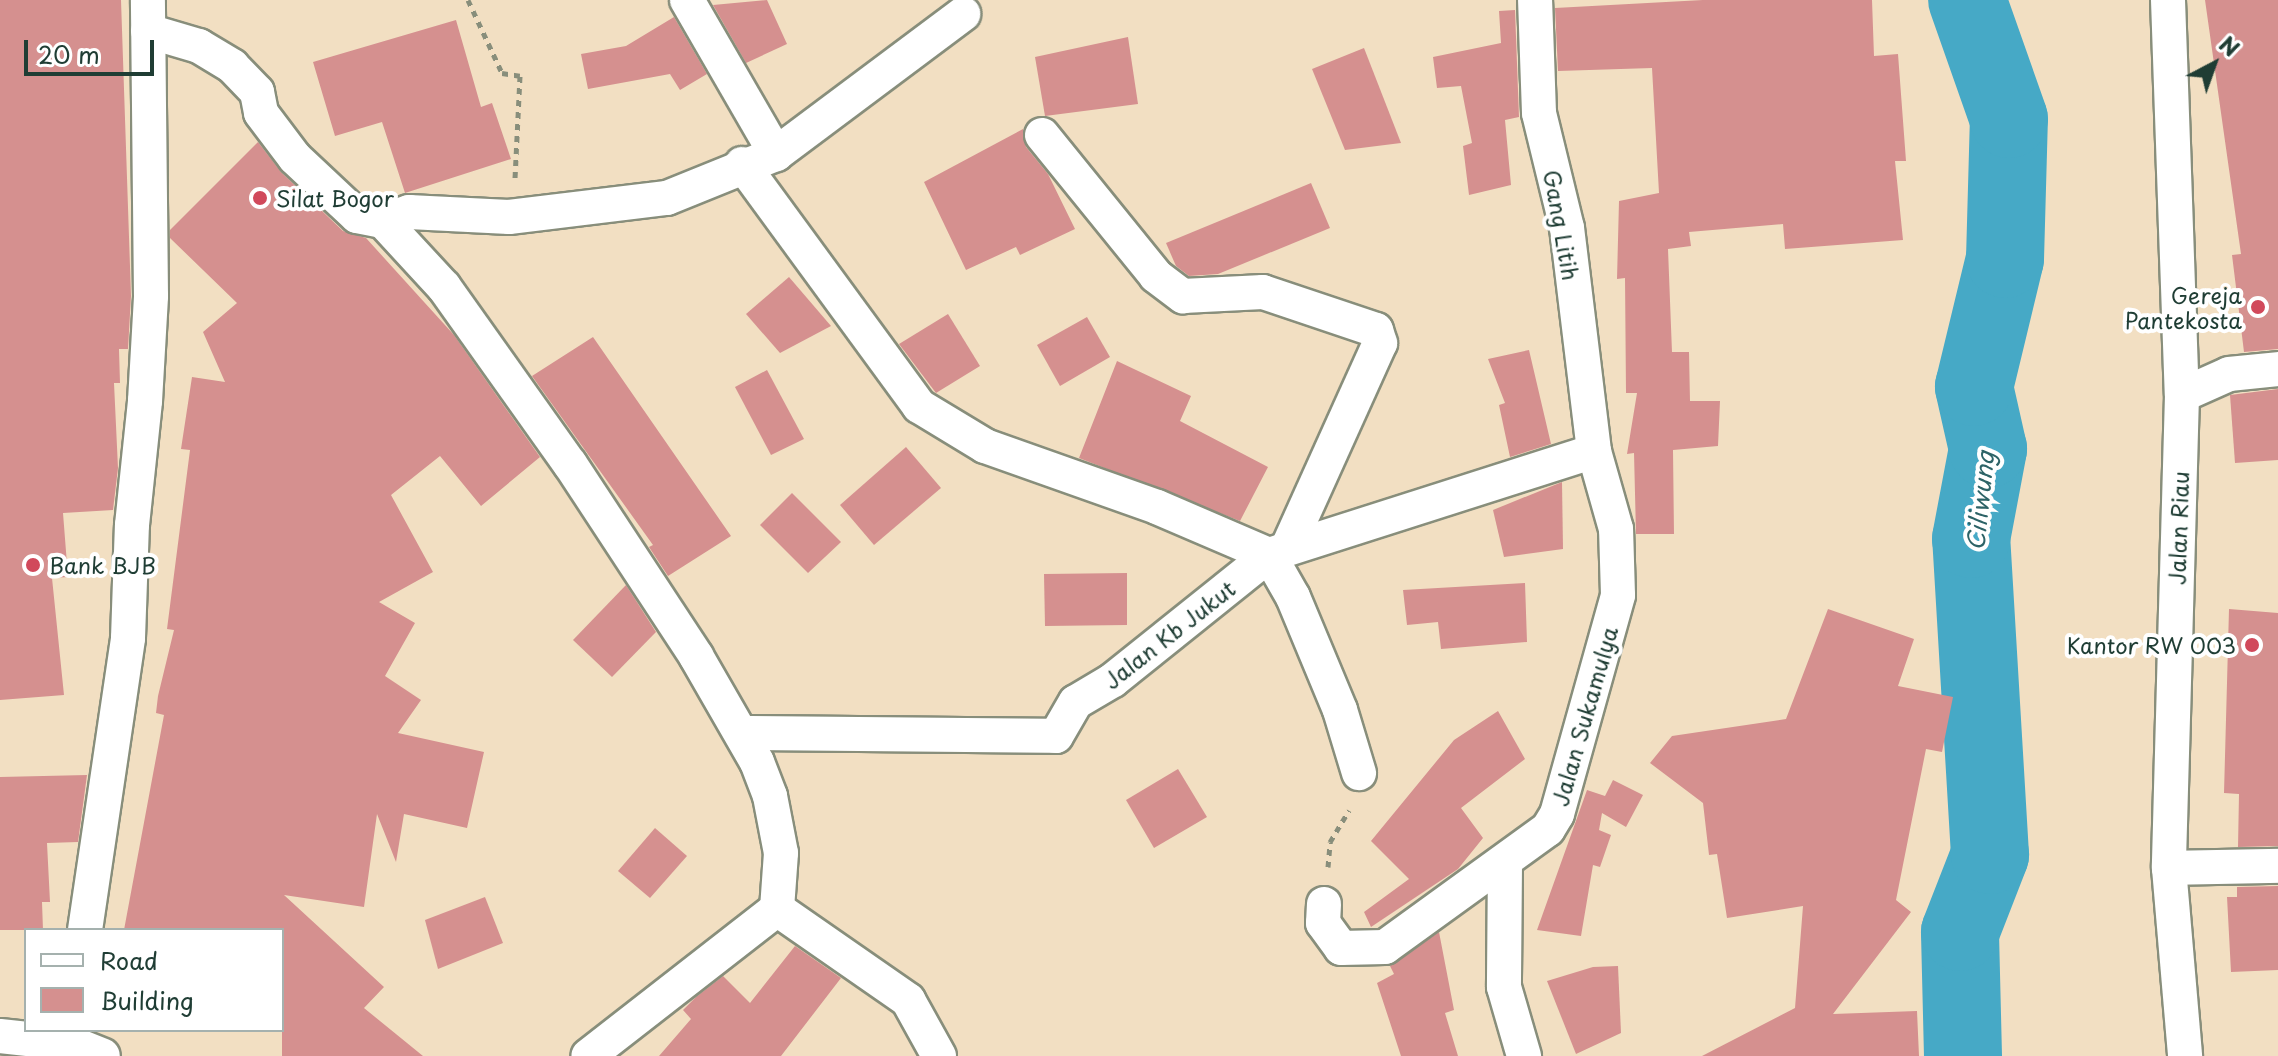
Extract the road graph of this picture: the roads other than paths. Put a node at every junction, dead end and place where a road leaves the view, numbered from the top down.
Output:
1 (687, 0) edge
2 (1535, 0) edge
3 (2168, 0) edge
4 (963, 14) dead end
5 (148, 16) edge
6 (1042, 135) dead end
7 (776, 154) junction
8 (742, 164) junction
9 (383, 221) junction
10 (2278, 369) edge
11 (2182, 395) junction
12 (1594, 451) junction
13 (1278, 551) junction
14 (742, 733) junction
15 (1359, 773) road end
16 (1505, 864) junction
17 (2278, 866) edge
18 (2169, 868) junction
19 (1324, 904) road end
20 (777, 909) junction
21 (85, 928) edge
22 (0, 1036) edge
23 (84, 1043) edge
24 (588, 1056) edge
25 (939, 1056) edge
26 (1524, 1056) edge
27 (2185, 1056) edge

1 - 7 street
2 - 12 street, Gang Litih
3 - 11 street, Jalan Riau
4 - 7 street
5 - 9 street
5 - 21 street
6 - 13 street
7 - 8 street
8 - 9 street
8 - 13 street
9 - 14 street
10 - 11 street
11 - 18 street, Jalan Riau
12 - 13 street, Jalan Kb Jukut
12 - 16 street, Jalan Sukamulya
13 - 14 street, Jalan Kb Jukut
13 - 15 street
14 - 20 street
16 - 19 street, Jalan Sukamulya
16 - 26 street
17 - 18 street
18 - 27 street, Jalan Riau
20 - 24 street
20 - 25 street
22 - 23 street

